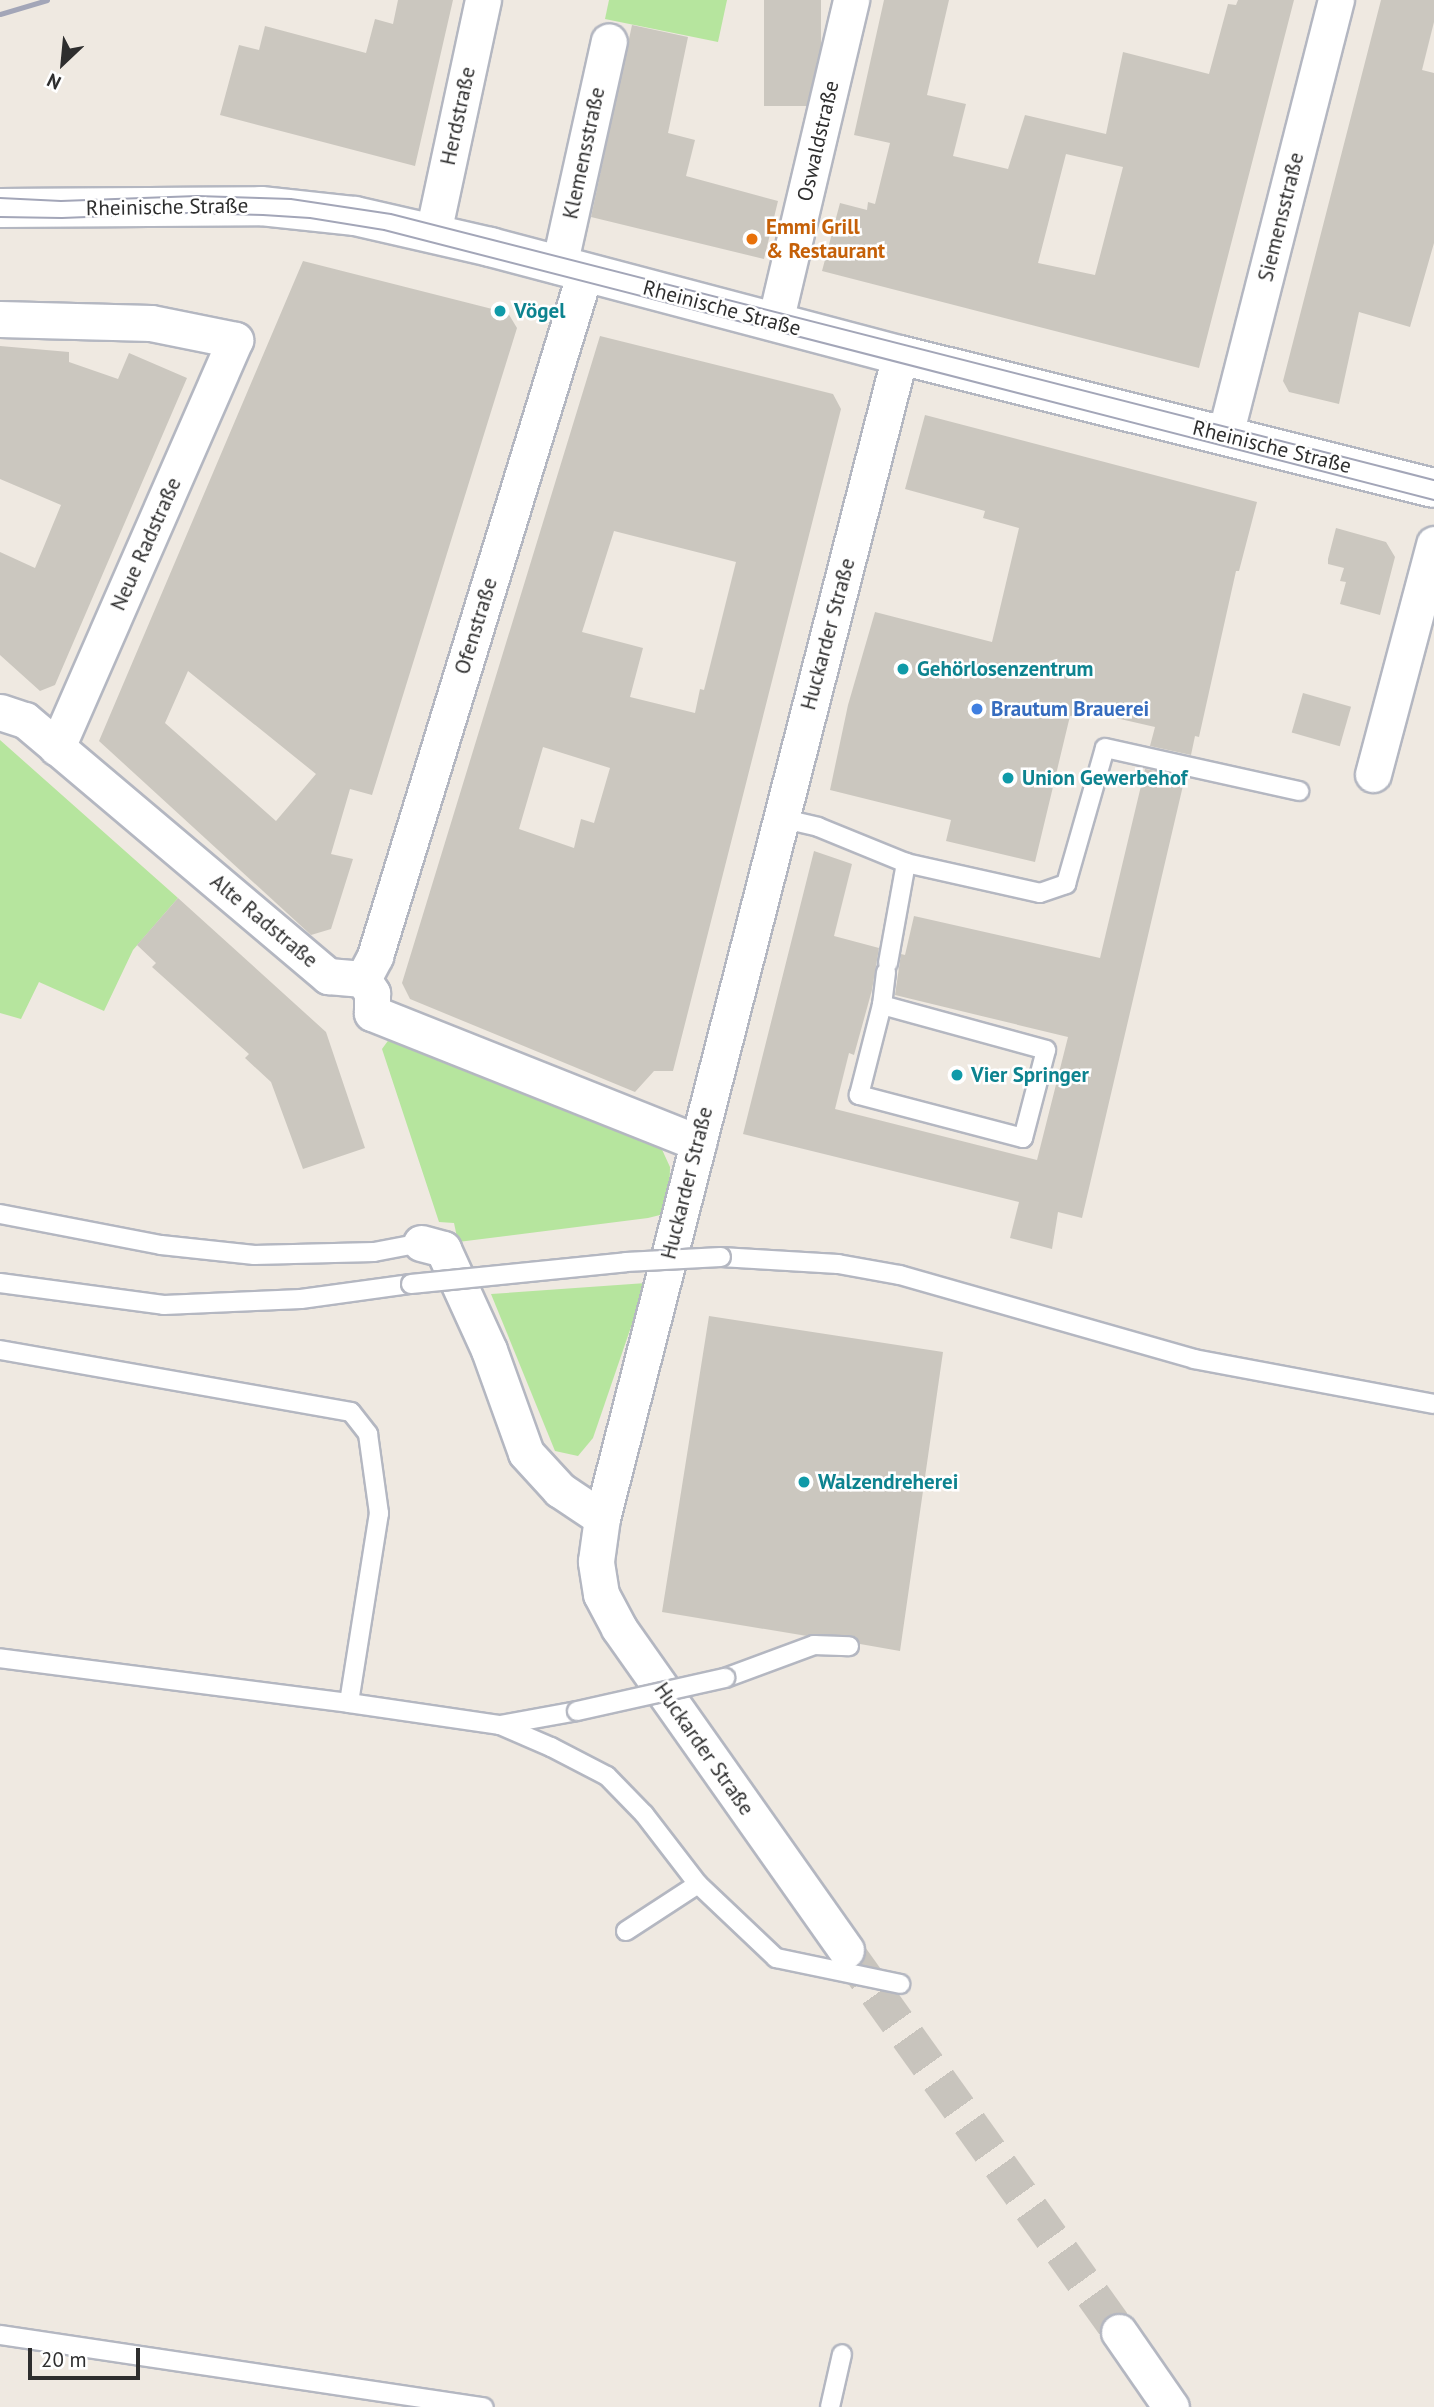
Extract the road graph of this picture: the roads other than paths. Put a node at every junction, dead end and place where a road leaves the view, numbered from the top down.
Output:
1 (482, 0) edge
2 (851, 0) edge
3 (1336, 0) edge
4 (609, 41) dead end
5 (0, 208) edge
6 (433, 233) junction
7 (572, 269) junction
8 (0, 319) edge
9 (775, 322) junction
10 (900, 355) junction
11 (1225, 435) junction
12 (1434, 488) edge
13 (1434, 544) edge
14 (0, 712) edge
15 (57, 748) junction
16 (1373, 774) dead end
17 (1299, 791) dead end
18 (780, 818) junction
19 (906, 863) junction
20 (363, 979) junction
21 (882, 1005) junction
22 (698, 1143) junction
23 (0, 1214) edge
24 (421, 1243) joint
25 (0, 1283) edge
26 (0, 1350) edge
27 (1434, 1404) edge
28 (602, 1518) junction
29 (849, 1646) dead end
30 (0, 1658) edge
31 (349, 1703) junction
32 (500, 1725) junction
33 (698, 1884) junction
34 (626, 1931) dead end
35 (846, 1950) tunnel mouth
36 (900, 1984) dead end
37 (1119, 2332) tunnel mouth
38 (0, 2335) edge
39 (842, 2354) dead end
40 (484, 2407) edge
41 (830, 2407) edge
42 (1171, 2407) edge

1 - 6 street, Herdstraße
2 - 9 street, Oswaldstraße
3 - 11 street, Siemensstraße
4 - 7 street, Klemensstraße
5 - 6 main road, Rheinische Straße
6 - 7 main road, Rheinische Straße
7 - 9 main road, Rheinische Straße
7 - 20 street, Ofenstraße
8 - 15 street, Neue Radstraße
9 - 10 main road, Rheinische Straße
10 - 11 main road, Rheinische Straße
10 - 18 street, Huckarder Straße
11 - 12 main road, Rheinische Straße
13 - 16 street
14 - 15 street, Alte Radstraße
15 - 20 street, Alte Radstraße
17 - 19 lane
18 - 19 lane
18 - 22 street, Huckarder Straße
19 - 21 lane
20 - 22 street
21 - 21 lane
22 - 28 street, Huckarder Straße
23 - 24 lane
24 - 28 street
25 - 27 lane, bridge
26 - 31 lane
28 - 35 street, Huckarder Straße
29 - 32 lane, bridge
30 - 31 lane
31 - 32 lane
32 - 33 lane
33 - 34 lane
33 - 36 lane
37 - 42 street
38 - 40 lane
39 - 41 lane

